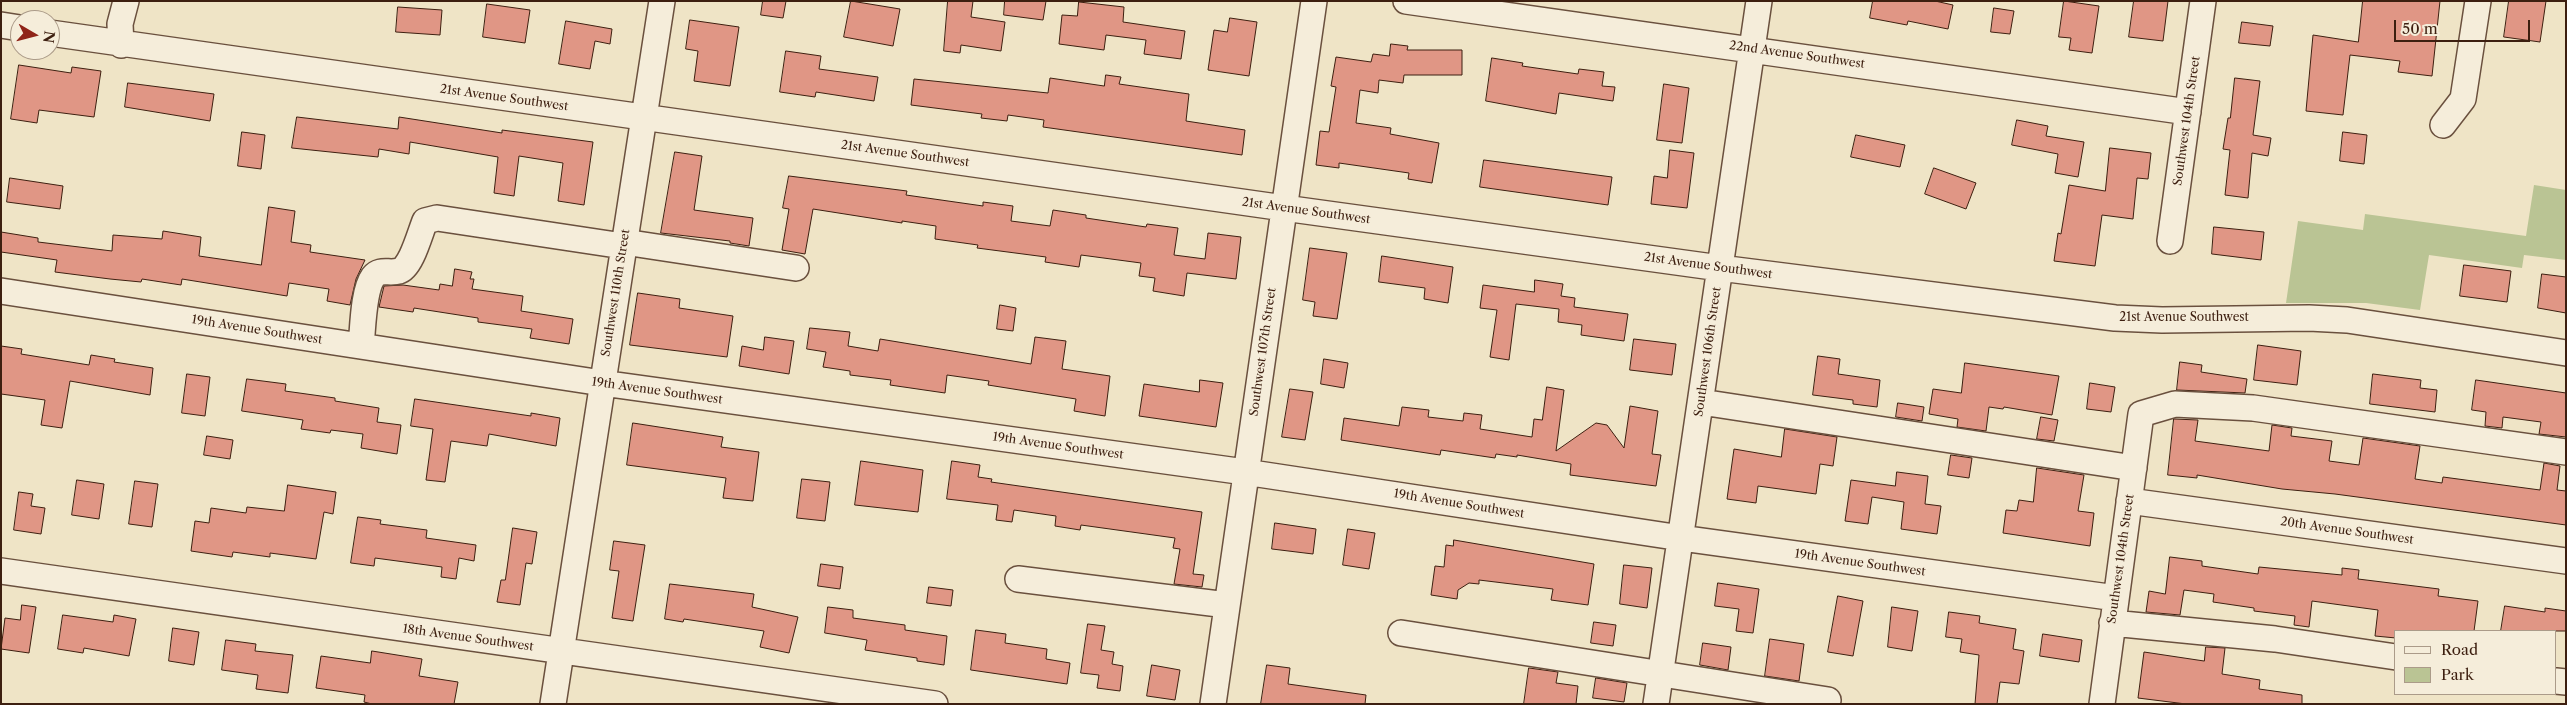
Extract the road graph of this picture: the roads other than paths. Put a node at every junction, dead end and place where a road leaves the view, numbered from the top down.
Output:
1 (126, 1) edge
2 (662, 1) edge
3 (1314, 1) edge
4 (1759, 1) edge
5 (2203, 1) edge
6 (2478, 1) edge
7 (1422, 2) edge
8 (1505, 8) edge
9 (60, 35) edge
10 (121, 45) junction
11 (1752, 48) junction
12 (2188, 112) junction
13 (644, 117) junction
14 (2442, 125) dead end
15 (1284, 208) junction
16 (2170, 241) dead end
17 (624, 244) junction
18 (796, 268) dead end
19 (1720, 268) junction
20 (1, 292) edge
21 (361, 346) junction
22 (2566, 353) edge
23 (602, 383) junction
24 (1701, 402) junction
25 (2566, 452) edge
26 (2134, 468) junction
27 (1246, 472) junction
28 (2129, 501) junction
29 (1681, 538) junction
30 (2566, 561) edge
31 (1, 571) edge
32 (1018, 578) dead end
33 (2116, 598) junction
34 (1227, 604) junction
35 (2112, 623) junction
36 (1401, 633) dead end
37 (561, 652) junction
38 (2394, 657) edge
39 (1661, 674) junction
40 (1828, 700) dead end
41 (553, 704) edge
42 (935, 704) edge
43 (1213, 704) edge
44 (1656, 704) edge
45 (2102, 704) edge

1 - 10 street
2 - 13 street, Southwest 110th Street
3 - 15 street, Southwest 107th Street
4 - 11 street, Southwest 106th Street
5 - 12 street, Southwest 104th Street
6 - 14 street
7 - 8 street, 22nd Avenue Southwest
8 - 11 street, 22nd Avenue Southwest
9 - 10 street, 21st Avenue Southwest
10 - 13 street, 21st Avenue Southwest
11 - 12 street, 22nd Avenue Southwest
11 - 19 street, Southwest 106th Street
12 - 16 street, Southwest 104th Street
13 - 15 street, 21st Avenue Southwest
13 - 17 street, Southwest 110th Street
15 - 19 street, 21st Avenue Southwest
15 - 27 street, Southwest 107th Street
17 - 18 street
17 - 21 street
17 - 23 street, Southwest 110th Street
19 - 22 street, 21st Avenue Southwest
19 - 24 street, Southwest 106th Street
20 - 21 street, 19th Avenue Southwest
21 - 23 street, 19th Avenue Southwest
23 - 27 street, 19th Avenue Southwest
23 - 37 street, Southwest 110th Street
24 - 26 street
24 - 29 street, Southwest 106th Street
25 - 26 street, Southwest 104th Street
26 - 28 street, Southwest 104th Street
27 - 29 street, 19th Avenue Southwest
27 - 34 street, Southwest 107th Street
28 - 30 street, 20th Avenue Southwest
28 - 33 street, Southwest 104th Street
29 - 33 street, 19th Avenue Southwest
29 - 39 street, Southwest 106th Street
31 - 37 street, 18th Avenue Southwest
32 - 34 street
33 - 35 street, Southwest 104th Street
34 - 43 street, Southwest 107th Street
35 - 38 street
35 - 45 street, Southwest 104th Street
36 - 39 street
37 - 41 street, Southwest 110th Street
37 - 42 street, 18th Avenue Southwest
39 - 40 street
39 - 44 street, Southwest 106th Street

